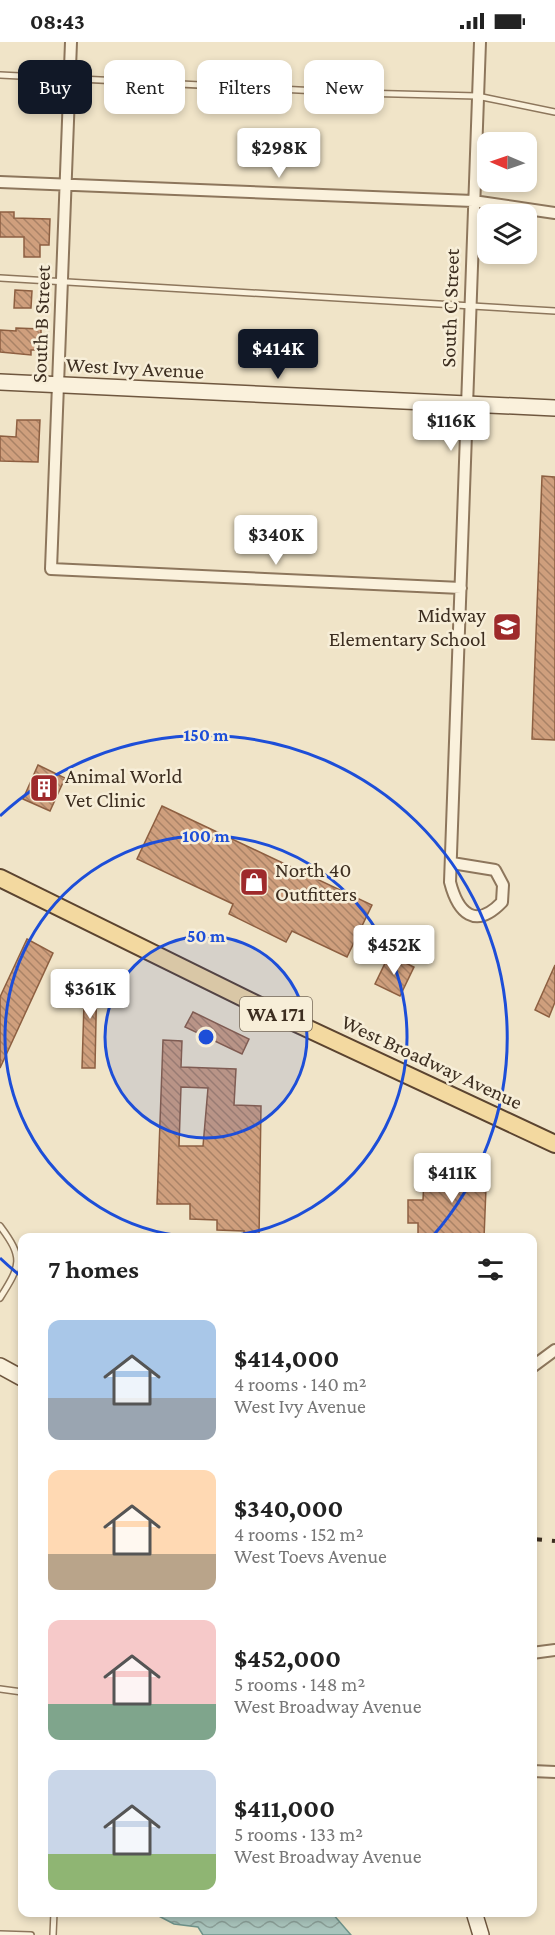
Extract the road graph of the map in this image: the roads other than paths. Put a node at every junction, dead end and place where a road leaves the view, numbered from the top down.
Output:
1 (71, 42) edge
2 (480, 42) edge
3 (70, 60) edge
4 (0, 75) edge
5 (18, 75) edge
6 (92, 77) edge
7 (477, 96) junction
8 (555, 111) edge
9 (69, 114) edge
10 (0, 182) edge
11 (66, 185) junction
12 (473, 201) junction
13 (555, 213) edge
14 (0, 278) edge
15 (62, 280) junction
16 (470, 305) junction
17 (555, 311) edge
18 (0, 382) edge
19 (58, 385) junction
20 (467, 406) junction
21 (555, 408) edge
22 (461, 588) junction
23 (452, 863) junction
24 (0, 878) edge
25 (555, 1144) edge
26 (0, 1226) edge
27 (0, 1298) edge
28 (555, 1350) edge
29 (537, 1363) edge
30 (0, 1366) edge
31 (18, 1376) edge
32 (555, 1650) edge
33 (537, 1652) edge
34 (0, 1689) edge
35 (18, 1691) edge
36 (537, 1771) edge
37 (555, 1772) edge
38 (54, 1917) edge
39 (476, 1917) edge
40 (0, 1934) edge
41 (31, 1935) edge
42 (53, 1935) edge
43 (481, 1935) edge

1 - 3 street, South B Street
2 - 7 street, South C Street
4 - 5 lane
6 - 7 lane
7 - 8 lane
7 - 12 street, South C Street
9 - 11 street, South B Street
10 - 11 street
11 - 12 street
11 - 15 street, South B Street
12 - 13 street
12 - 16 street, South C Street
14 - 15 lane
15 - 16 lane
15 - 19 street, South B Street
16 - 17 lane
16 - 20 street, South C Street
18 - 19 street, West Ivy Avenue
19 - 20 street, West Ivy Avenue
19 - 22 street, South B Street
20 - 21 street, West Ivy Avenue
20 - 22 street, South C Street
22 - 23 street, South C Street
23 - 23 street, South C Street
24 - 25 main road, West Broadway Avenue / WA 171
26 - 27 lane
28 - 29 street
30 - 31 street
32 - 33 street
34 - 35 lane
36 - 37 street
38 - 42 lane
39 - 43 street
40 - 41 lane

